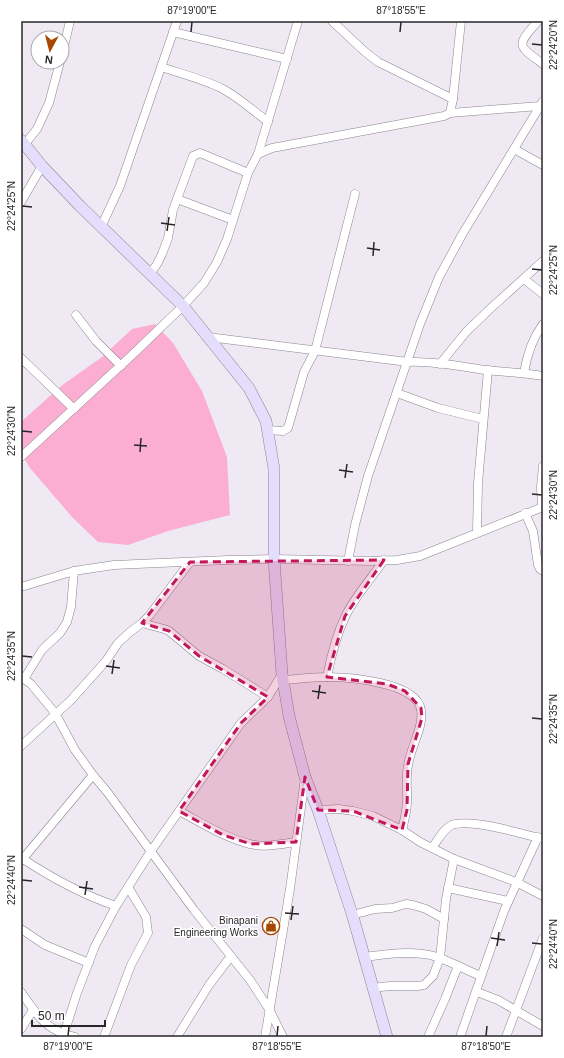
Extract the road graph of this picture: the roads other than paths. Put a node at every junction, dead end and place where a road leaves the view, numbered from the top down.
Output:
1 (177, 21) edge
2 (298, 21) edge
3 (332, 21) edge
4 (461, 21) edge
5 (538, 21) edge
6 (173, 32) junction
7 (287, 59) junction
8 (543, 64) edge
9 (161, 67) junction
10 (58, 70) edge
11 (453, 99) junction
12 (541, 104) edge
13 (450, 113) junction
14 (268, 122) junction
15 (23, 142) edge
16 (514, 149) junction
17 (258, 154) junction
18 (543, 165) edge
19 (42, 166) junction
20 (248, 173) junction
21 (355, 194) dead end
22 (177, 199) junction
23 (21, 202) edge
24 (232, 220) junction
25 (101, 227) junction
26 (543, 262) edge
27 (150, 274) junction
28 (524, 279) junction
29 (543, 294) edge
30 (183, 306) junction
31 (76, 315) dead end
32 (543, 324) edge
33 (208, 337) junction
34 (315, 351) junction
35 (21, 358) edge
36 (408, 362) junction
37 (440, 364) junction
38 (120, 366) junction
39 (488, 370) junction
40 (524, 373) junction
41 (543, 376) edge
42 (397, 393) junction
43 (74, 408) junction
44 (483, 419) junction
45 (267, 430) junction
46 (21, 457) edge
47 (543, 466) edge
48 (542, 507) edge
49 (525, 514) junction
50 (477, 532) junction
51 (274, 559) junction
52 (384, 560) junction
53 (348, 561) junction
54 (190, 562) junction
55 (74, 571) junction
56 (543, 571) edge
57 (21, 587) edge
58 (142, 623) junction
59 (283, 677) junction
60 (327, 677) junction
61 (22, 678) edge
62 (268, 697) junction
63 (56, 714) junction
64 (21, 746) edge
65 (93, 775) junction
66 (306, 777) junction
67 (318, 810) junction
68 (179, 811) junction
69 (402, 830) junction
70 (540, 838) edge
71 (296, 842) junction
72 (432, 848) junction
73 (151, 851) junction
74 (454, 859) junction
75 (22, 860) edge
76 (516, 882) junction
77 (128, 887) junction
78 (448, 888) junction
79 (543, 896) edge
80 (508, 901) junction
81 (116, 906) junction
82 (352, 915) junction
83 (444, 919) junction
84 (21, 929) edge
85 (543, 938) edge
86 (231, 956) junction
87 (364, 957) junction
88 (440, 958) junction
89 (89, 963) junction
90 (458, 966) junction
91 (482, 976) junction
92 (372, 988) junction
93 (21, 992) edge
94 (477, 992) junction
95 (34, 1010) junction
96 (269, 1010) junction
97 (516, 1010) junction
98 (543, 1026) edge
99 (21, 1029) edge
100 (63, 1036) edge
101 (75, 1037) edge
102 (104, 1037) edge
103 (176, 1037) edge
104 (265, 1037) edge
105 (283, 1037) edge
106 (387, 1037) edge
107 (428, 1037) edge
108 (460, 1037) edge
109 (506, 1037) edge

1 - 6 street
2 - 7 street
3 - 11 street
4 - 11 street
5 - 8 street
6 - 7 street
6 - 9 street
7 - 14 street
9 - 14 street
9 - 25 street
10 - 15 street
11 - 13 street
12 - 13 street
12 - 16 street
13 - 17 street
14 - 17 street
15 - 19 main road
16 - 18 street
16 - 36 street
17 - 20 street
19 - 23 street
19 - 25 main road
20 - 22 street
20 - 24 street
21 - 34 street
22 - 24 street
22 - 27 street
24 - 30 street
25 - 27 main road
26 - 28 street
27 - 30 main road
28 - 29 street
28 - 37 street
30 - 33 main road
30 - 38 street
31 - 38 street
32 - 40 street
33 - 34 street
33 - 45 main road
34 - 36 street
34 - 45 street
35 - 43 street
36 - 37 street
36 - 42 street
37 - 39 street
38 - 43 street
39 - 40 street
39 - 44 street
40 - 41 street
42 - 44 street
42 - 53 street
43 - 46 street
44 - 50 street
45 - 51 main road
47 - 48 street
48 - 49 street
49 - 50 street
49 - 56 street
50 - 52 street
51 - 53 street
51 - 54 street
51 - 59 main road
52 - 53 street
52 - 60 street
54 - 55 street
54 - 58 street
55 - 57 street
55 - 61 street
58 - 62 street
58 - 63 street
59 - 60 street
59 - 62 street
59 - 66 main road
60 - 69 street
61 - 63 street
62 - 68 street
63 - 64 street
63 - 65 street
65 - 73 street
65 - 75 street
66 - 67 main road
66 - 71 street
67 - 69 street
67 - 82 main road
68 - 71 street
68 - 73 street
69 - 72 street
70 - 72 street
70 - 76 street
71 - 96 street
72 - 74 street
73 - 77 street
73 - 86 street
74 - 76 street
74 - 78 street
75 - 81 street
76 - 79 street
76 - 80 street
77 - 81 street
77 - 102 street
78 - 80 street
78 - 83 street
80 - 91 street
81 - 89 street
82 - 83 street
82 - 87 main road
83 - 88 street
84 - 89 street
85 - 97 street
86 - 96 street
86 - 103 street
87 - 88 street
87 - 92 main road
88 - 90 street
88 - 92 street
89 - 100 street
90 - 91 street
90 - 107 street
91 - 94 street
92 - 106 main road
93 - 95 street
94 - 97 street
94 - 108 street
95 - 99 street
95 - 100 street
96 - 104 street
96 - 105 street
97 - 98 street
97 - 109 street
100 - 101 street

